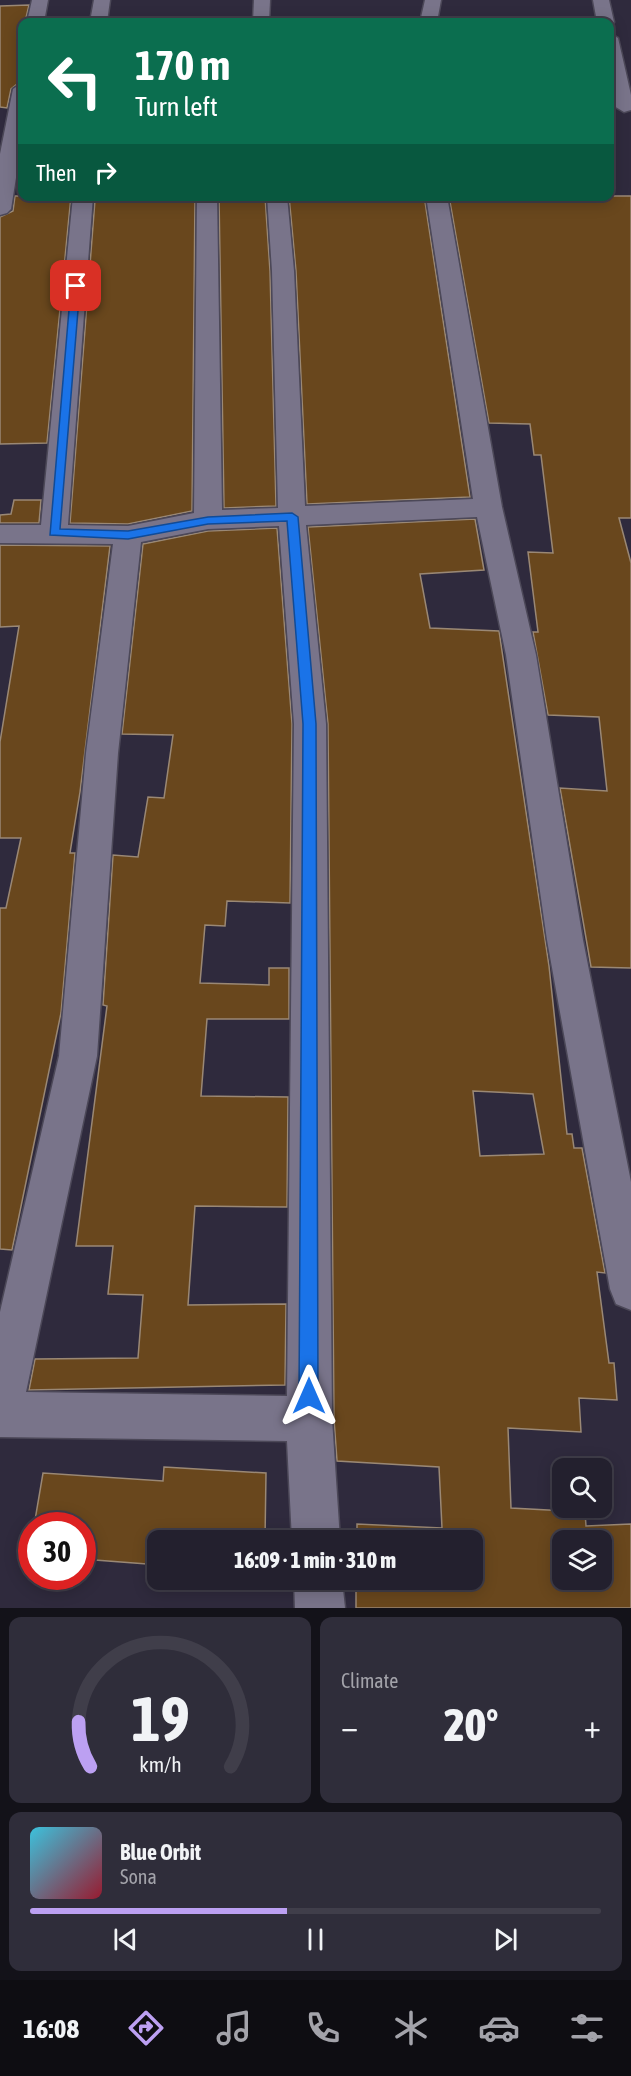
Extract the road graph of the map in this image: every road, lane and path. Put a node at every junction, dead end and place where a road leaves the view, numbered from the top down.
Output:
1 (40, 0) edge
2 (102, 0) edge
3 (262, 0) edge
4 (433, 0) edge
5 (601, 0) edge
6 (37, 18) edge
7 (100, 18) edge
8 (261, 18) edge
9 (430, 18) edge
10 (605, 18) edge
11 (614, 64) edge
12 (16, 97) edge
13 (622, 106) edge
14 (83, 201) edge
15 (207, 201) edge
16 (277, 201) edge
17 (437, 201) edge
18 (0, 209) edge
19 (488, 507) junction
20 (292, 517) junction
21 (208, 520) junction
22 (54, 533) junction
23 (0, 534) edge
24 (128, 535) junction
25 (631, 1289) edge
26 (0, 1412) edge
27 (309, 1419) junction
28 (315, 1530) edge
29 (319, 1590) edge
30 (320, 1608) edge

1 - 6 street
2 - 7 street
3 - 8 street
4 - 9 street
5 - 10 street
11 - 13 street
12 - 18 street
14 - 22 street
15 - 21 street
16 - 20 street
17 - 19 street
19 - 20 street
19 - 25 street
20 - 21 street
20 - 27 street
21 - 24 street
22 - 23 street
22 - 24 street
24 - 26 street
26 - 27 street
27 - 28 street
29 - 30 street

